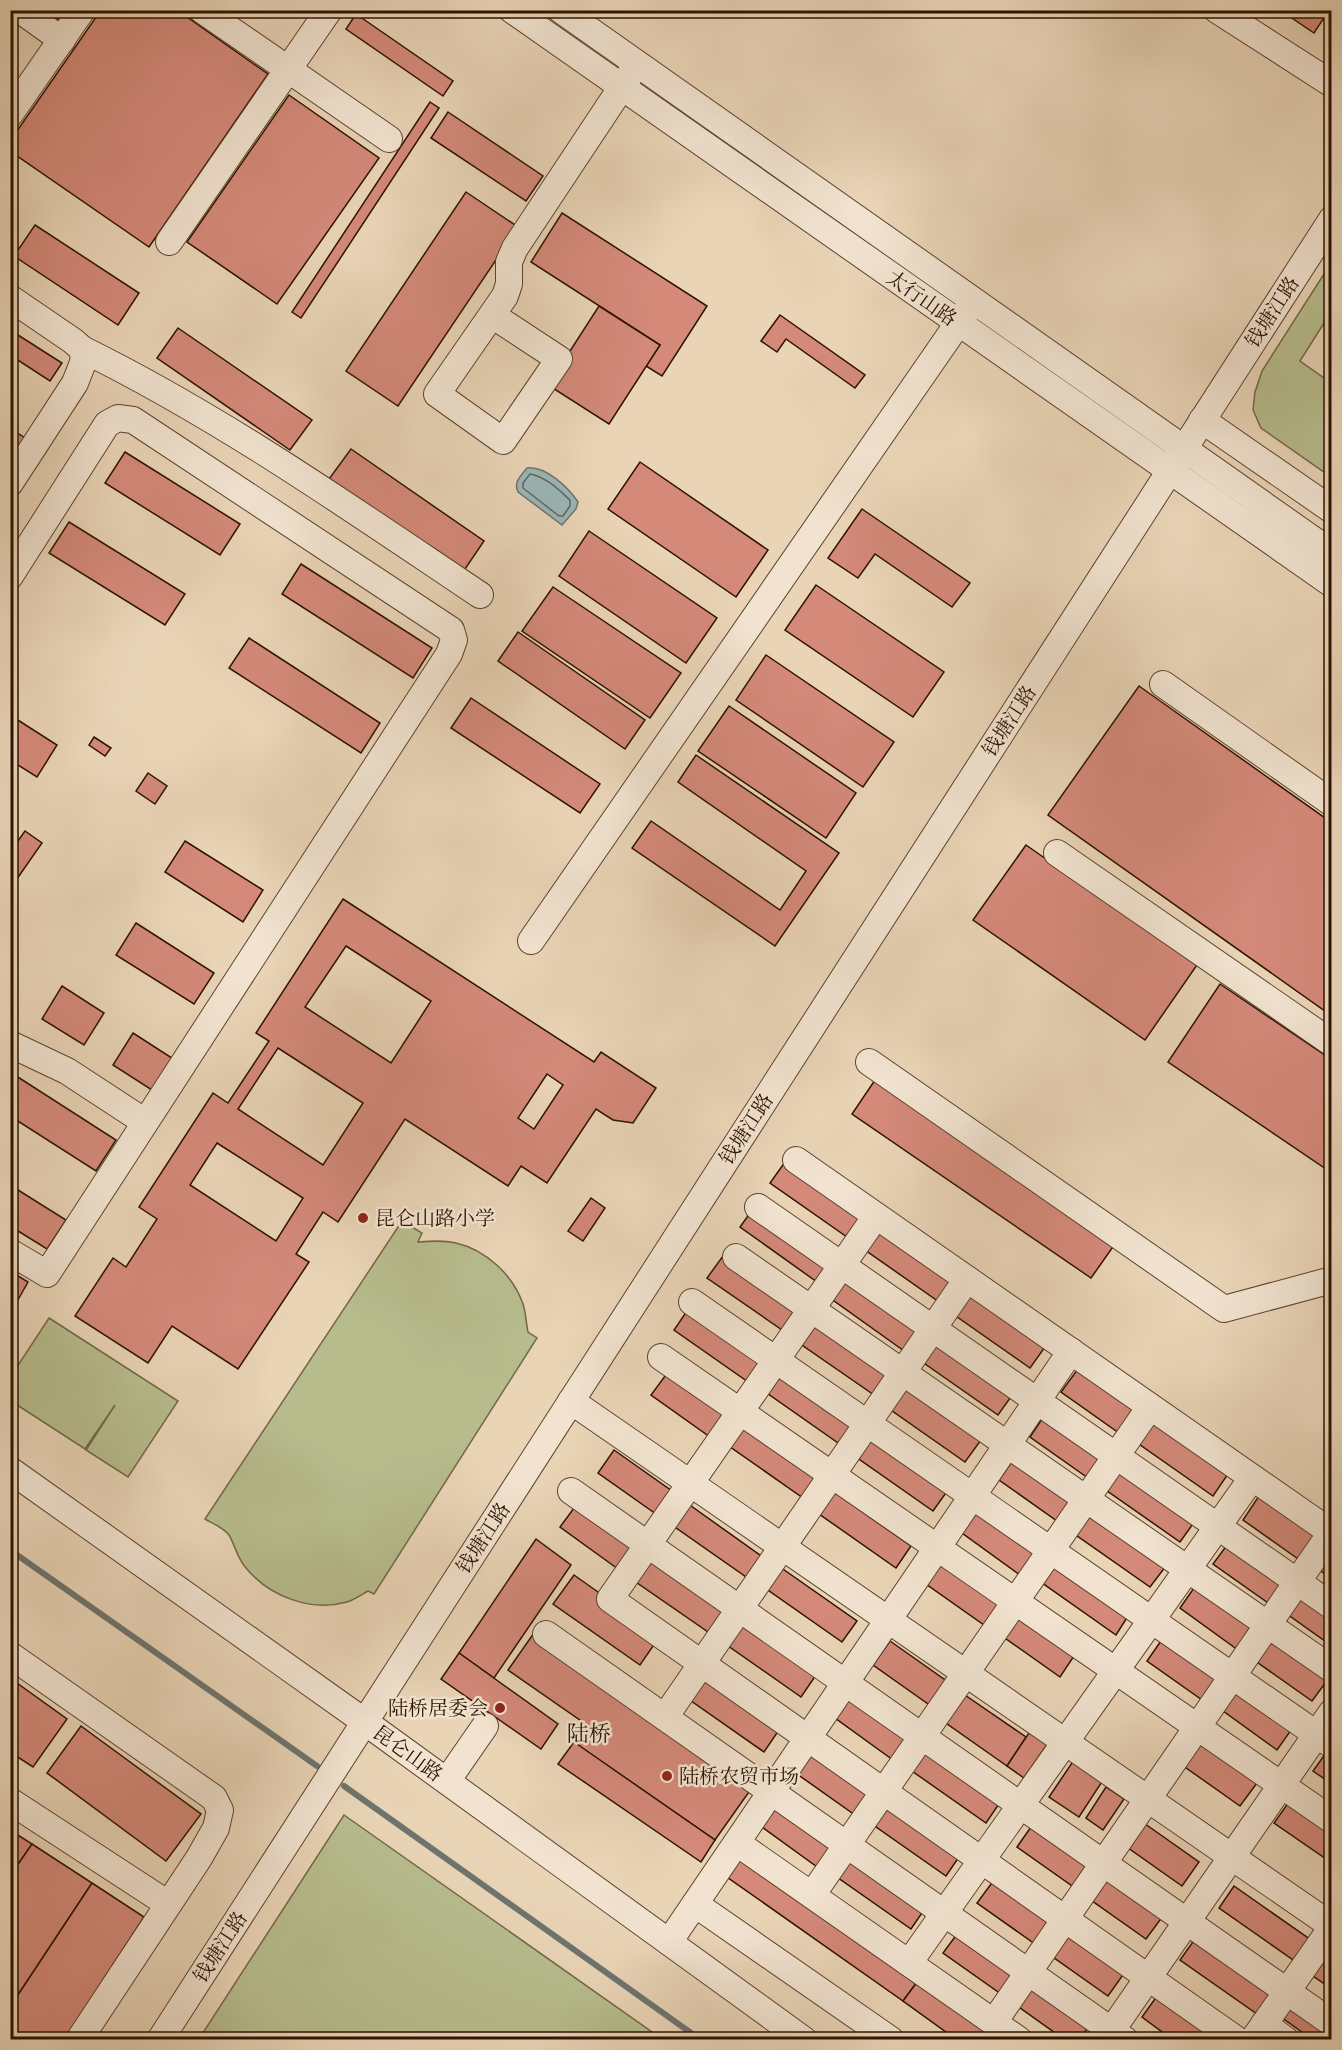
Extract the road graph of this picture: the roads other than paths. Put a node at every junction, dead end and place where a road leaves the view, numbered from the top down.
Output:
1 (20, 10) edge
2 (82, 10) edge
3 (202, 10) edge
4 (329, 10) edge
5 (512, 10) edge
6 (561, 10) edge
7 (1217, 10) edge
8 (62, 40) junction
9 (638, 65) junction
10 (288, 70) junction
11 (1332, 84) edge
12 (622, 87) junction
13 (10, 114) edge
14 (389, 139) dead end
15 (1332, 219) edge
16 (169, 242) dead end
17 (10, 298) edge
18 (974, 302) junction
19 (492, 315) junction
20 (958, 323) junction
21 (82, 349) junction
22 (1202, 420) junction
23 (1183, 449) junction
24 (1169, 471) junction
25 (10, 483) edge
26 (1332, 510) edge
27 (1332, 553) edge
28 (10, 576) edge
29 (1332, 584) edge
30 (480, 595) dead end
31 (1163, 684) dead end
32 (1332, 802) edge
33 (1057, 853) dead end
34 (531, 941) dead end
35 (1332, 1043) edge
36 (10, 1044) edge
37 (869, 1062) dead end
38 (145, 1122) junction
39 (796, 1160) dead end
40 (758, 1207) dead end
41 (876, 1216) junction
42 (10, 1252) edge
43 (736, 1257) dead end
44 (842, 1265) junction
45 (967, 1279) junction
46 (1332, 1280) edge
47 (692, 1302) dead end
48 (811, 1309) junction
49 (933, 1328) junction
50 (1071, 1352) junction
51 (661, 1357) dead end
52 (776, 1360) junction
53 (902, 1372) junction
54 (572, 1401) junction
55 (1037, 1401) junction
56 (1150, 1407) junction
57 (740, 1411) junction
58 (867, 1424) junction
59 (1008, 1445) junction
60 (1116, 1456) junction
61 (10, 1470) edge
62 (831, 1475) junction
63 (1252, 1478) junction
64 (690, 1483) junction
65 (571, 1491) dead end
66 (972, 1496) junction
67 (1087, 1499) junction
68 (1218, 1527) junction
69 (1331, 1533) edge
70 (648, 1545) junction
71 (782, 1546) junction
72 (937, 1548) junction
73 (1051, 1550) junction
74 (1188, 1569) junction
75 (1297, 1582) junction
76 (1015, 1602) junction
77 (1332, 1606) edge
78 (739, 1609) junction
79 (888, 1620) junction
80 (1152, 1620) junction
81 (1268, 1625) junction
82 (546, 1634) dead end
83 (10, 1655) edge
84 (702, 1663) junction
85 (1332, 1669) edge
86 (1115, 1671) junction
87 (966, 1673) junction
88 (1233, 1676) junction
89 (845, 1683) junction
90 (1332, 1712) edge
91 (665, 1717) junction
92 (365, 1722) junction
93 (485, 1726) dead end
94 (1197, 1727) junction
95 (922, 1736) junction
96 (808, 1738) junction
97 (1324, 1739) edge
98 (1065, 1742) junction
99 (447, 1781) junction
100 (1281, 1785) junction
101 (884, 1791) junction
102 (771, 1792) junction
103 (1148, 1799) junction
104 (10, 1800) edge
105 (1020, 1805) junction
106 (1332, 1820) edge
107 (737, 1843) junction
108 (847, 1845) junction
109 (1232, 1857) junction
110 (981, 1860) junction
111 (1103, 1863) junction
112 (812, 1895) junction
113 (168, 1904) junction
114 (695, 1904) junction
115 (944, 1913) junction
116 (1065, 1918) junction
117 (1187, 1922) junction
118 (1332, 1926) edge
119 (669, 1942) junction
120 (909, 1962) junction
121 (1028, 1972) junction
122 (1149, 1977) junction
123 (1287, 1991) junction
124 (994, 2022) junction
125 (1332, 2023) edge
126 (1258, 2032) edge
127 (1114, 2036) edge
128 (79, 2040) edge
129 (160, 2040) edge
130 (804, 2040) edge
131 (891, 2040) edge
132 (1019, 2040) edge
133 (1237, 2040) edge
134 (1286, 2040) edge

1 - 8 street
2 - 8 street
3 - 10 street
4 - 10 street
5 - 12 street, 太行山路
6 - 9 street, 太行山路
7 - 11 street
8 - 13 street
9 - 12 street
9 - 18 street, 太行山路
10 - 14 street
10 - 16 street
12 - 19 street
12 - 20 street, 太行山路
15 - 22 street, 钱塘江路
17 - 21 street
18 - 20 street
18 - 23 street, 太行山路
19 - 19 street
20 - 24 street, 太行山路
20 - 34 street
21 - 25 street
21 - 30 street
22 - 23 street, 钱塘江路
22 - 26 street
23 - 24 street, 钱塘江路
23 - 27 street, 太行山路
24 - 29 street, 太行山路
24 - 54 street, 钱塘江路
28 - 38 street
31 - 32 street
33 - 35 street
36 - 38 street
37 - 46 street
38 - 42 street
39 - 41 street
40 - 44 street
41 - 44 street
41 - 45 street
43 - 48 street
44 - 48 street
44 - 49 street
45 - 49 street
45 - 50 street
47 - 52 street
48 - 52 street
48 - 53 street
49 - 53 street
49 - 55 street
50 - 55 street
50 - 56 street
51 - 57 street
52 - 57 street
52 - 58 street
53 - 58 street
53 - 59 street
54 - 64 street
54 - 92 street, 钱塘江路
55 - 59 street
55 - 60 street
56 - 60 street
56 - 63 street
57 - 62 street
57 - 64 street
58 - 62 street
58 - 66 street
59 - 66 street
59 - 67 street
60 - 67 street
60 - 68 street
61 - 92 street, 昆仑山路
62 - 71 street
62 - 72 street
63 - 68 street
63 - 69 street
64 - 70 street
64 - 71 street
65 - 70 street
66 - 72 street
66 - 73 street
67 - 73 street
67 - 74 street
68 - 74 street
68 - 75 street
69 - 75 street
70 - 78 street
70 - 84 street
71 - 78 street
71 - 79 street
72 - 76 street
72 - 79 street
73 - 76 street
73 - 80 street
74 - 80 street
74 - 81 street
75 - 77 street
75 - 81 street
76 - 86 street
76 - 87 street
78 - 84 street
78 - 89 street
79 - 87 street
79 - 89 street
80 - 86 street
80 - 88 street
81 - 85 street
81 - 88 street
82 - 91 street
83 - 113 street
84 - 91 street
84 - 96 street
86 - 94 street
86 - 98 street
87 - 95 street
87 - 98 street
88 - 94 street
88 - 97 street
89 - 95 street
89 - 96 street
90 - 97 street
91 - 102 street
92 - 99 street, 昆仑山路
92 - 129 street, 钱塘江路
93 - 99 street
94 - 100 street
94 - 103 street
95 - 101 street
95 - 105 street
96 - 101 street
96 - 102 street
97 - 100 street
98 - 103 street
98 - 105 street
99 - 119 street, 昆仑山路
100 - 106 street
100 - 109 street
101 - 108 street
101 - 110 street
102 - 107 street
102 - 108 street
103 - 109 street
103 - 111 street
104 - 113 street
105 - 110 street
105 - 111 street
107 - 112 street
107 - 114 street
108 - 112 street
108 - 115 street
109 - 117 street
109 - 118 street
110 - 115 street
110 - 116 street
111 - 116 street
111 - 117 street
112 - 120 street
113 - 128 street
114 - 119 street
114 - 131 street
115 - 120 street
115 - 121 street
116 - 121 street
116 - 122 street
117 - 122 street
117 - 123 street
118 - 123 street
119 - 130 street, 昆仑山路
120 - 124 street
121 - 124 street
121 - 127 street
122 - 127 street
122 - 133 street
123 - 125 street
123 - 126 street
124 - 132 street
126 - 134 street

